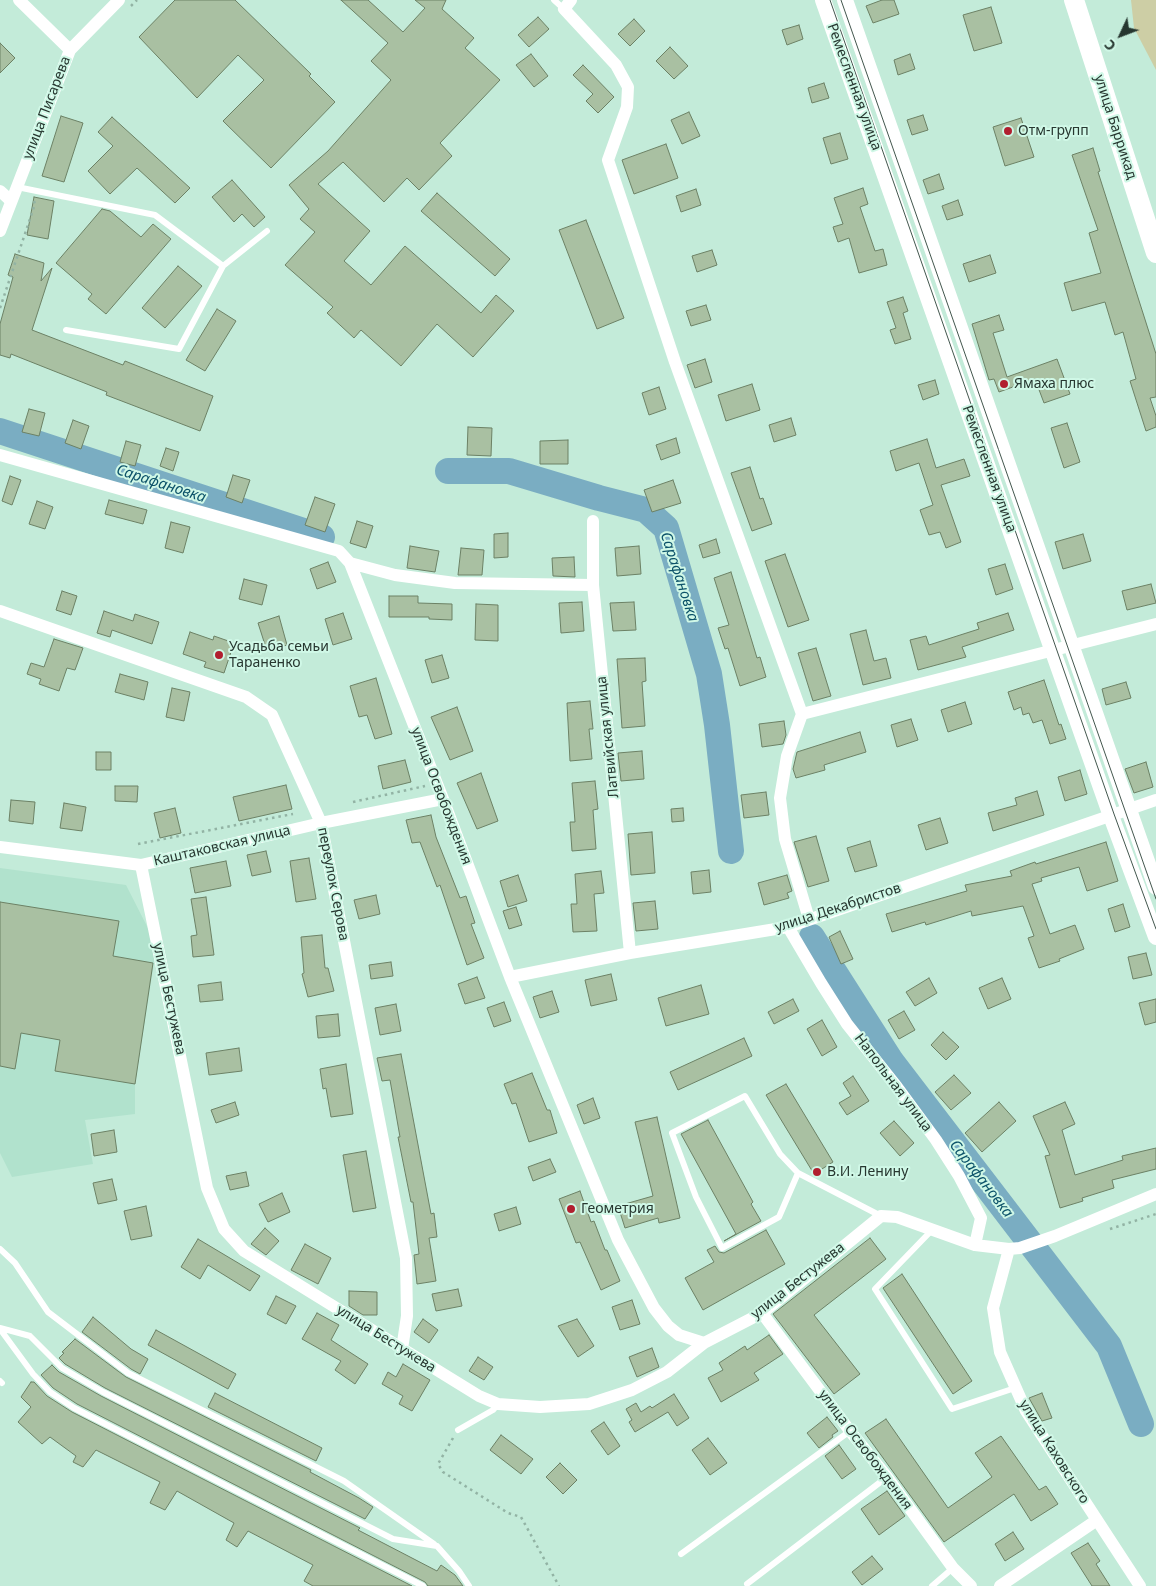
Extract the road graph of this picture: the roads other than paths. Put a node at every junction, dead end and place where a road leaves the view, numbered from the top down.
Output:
1 (19, 0) edge
2 (119, 0) edge
3 (823, 0) edge
4 (845, 0) edge
5 (1074, 0) edge
6 (563, 3) edge
7 (70, 50) junction
8 (17, 187) junction
9 (0, 191) edge
10 (11, 201) junction
11 (268, 230) dead end
12 (0, 231) edge
13 (1156, 254) edge
14 (224, 266) junction
15 (66, 330) dead end
16 (0, 455) edge
17 (593, 521) dead end
18 (350, 563) junction
19 (593, 585) junction
20 (0, 611) edge
21 (1156, 624) edge
22 (1070, 645) junction
23 (1054, 650) junction
24 (802, 714) junction
25 (443, 799) junction
26 (1156, 800) edge
27 (1128, 810) junction
28 (1111, 816) junction
29 (321, 823) junction
30 (0, 847) edge
31 (141, 865) junction
32 (1156, 887) edge
33 (808, 920) junction
34 (788, 927) junction
35 (1156, 937) edge
36 (630, 953) junction
37 (510, 977) junction
38 (798, 1174) junction
39 (1156, 1194) edge
40 (882, 1216) junction
41 (932, 1230) junction
42 (975, 1245) junction
43 (0, 1249) edge
44 (1015, 1249) junction
45 (762, 1313) junction
46 (0, 1329) edge
47 (704, 1343) junction
48 (402, 1349) junction
49 (1016, 1388) junction
50 (498, 1404) junction
51 (458, 1430) road end
52 (850, 1431) junction
53 (887, 1477) junction
54 (1098, 1520) junction
55 (437, 1546) junction
56 (681, 1554) dead end
57 (953, 1568) junction
58 (747, 1584) dead end
59 (422, 1586) edge
60 (469, 1586) edge
61 (932, 1586) edge
62 (971, 1586) edge
63 (1000, 1586) edge
64 (1140, 1586) edge

1 - 7 street
2 - 7 street, улица Писарева
3 - 23 street, Ремесленная улица
4 - 22 street, Ремесленная улица
5 - 13 main road, улица Баррикад
6 - 24 street
7 - 8 street, улица Писарева
8 - 10 street, улица Писарева
8 - 14 lane
9 - 10 street
10 - 12 street, улица Писарева
11 - 14 lane
14 - 15 lane
16 - 18 street, улица Освобождения
17 - 19 street, Латвийская улица
18 - 19 street
18 - 25 street, улица Освобождения
19 - 36 street, Латвийская улица
20 - 29 street, переулок Серова
21 - 22 street
22 - 23 street
22 - 27 street, Ремесленная улица
23 - 24 street
23 - 28 street, Ремесленная улица
24 - 33 street
25 - 29 street, Каштаковская улица
25 - 37 street, улица Освобождения
26 - 27 street, улица Декабристов
27 - 28 street, улица Декабристов
27 - 32 street, Ремесленная улица
28 - 33 street, улица Декабристов
28 - 35 street, Ремесленная улица
29 - 31 street, Каштаковская улица
29 - 48 street, переулок Серова
30 - 31 street, Каштаковская улица
31 - 48 street, улица Бестужева
33 - 34 street, улица Декабристов
34 - 36 street, улица Декабристов
34 - 42 street, Напольная улица
36 - 37 street, улица Декабристов
37 - 47 street, улица Освобождения
38 - 38 lane
38 - 40 lane
39 - 44 street
40 - 41 street
40 - 45 street, улица Бестужева
41 - 42 street
41 - 49 lane
42 - 44 street
43 - 55 lane
44 - 49 street, улица Каховского
45 - 47 street, улица Бестужева
45 - 52 street, улица Освобождения
46 - 55 lane
46 - 59 lane
47 - 50 street, улица Бестужева
48 - 50 street, улица Бестужева
49 - 54 street, улица Каховского
50 - 51 lane
52 - 53 street, улица Освобождения
52 - 56 lane
53 - 57 street, улица Освобождения
53 - 58 lane
54 - 63 street
54 - 64 street, улица Каховского
55 - 60 lane
57 - 61 lane
57 - 62 street, улица Освобождения

